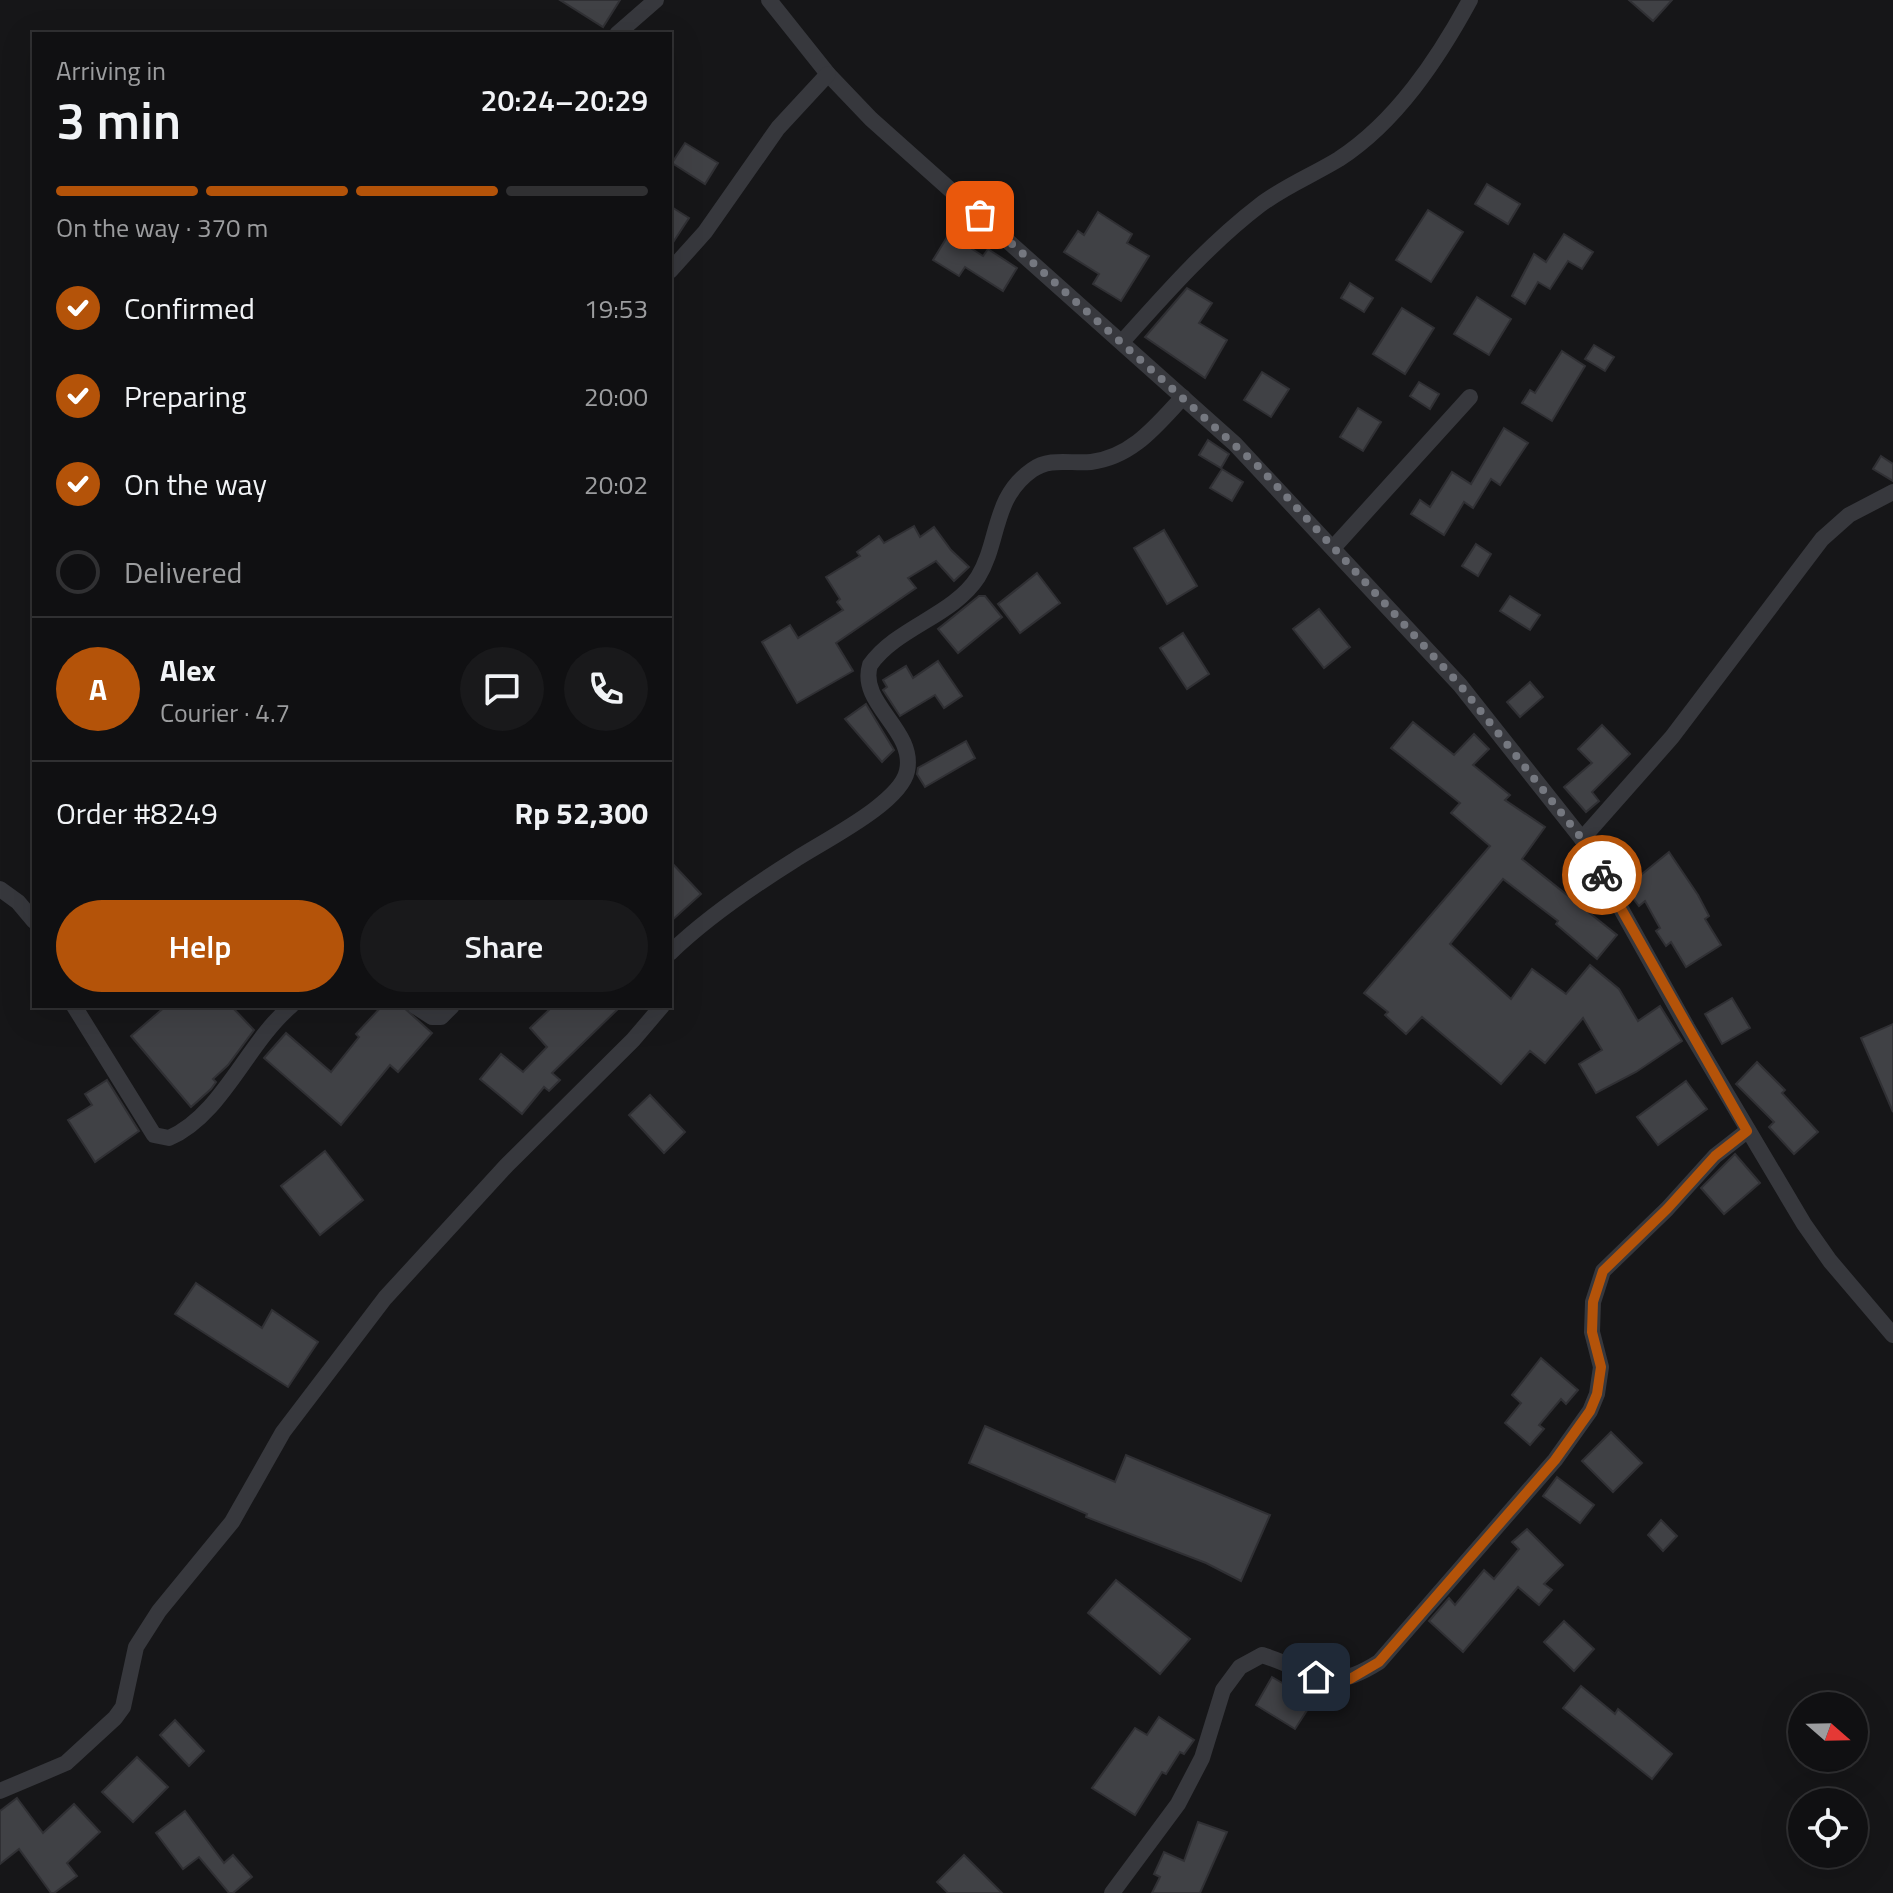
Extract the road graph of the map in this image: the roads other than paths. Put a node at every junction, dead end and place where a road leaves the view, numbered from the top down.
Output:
1 (656, 0) edge
2 (769, 0) edge
3 (1470, 0) edge
4 (619, 32) edge
5 (828, 74) junction
6 (672, 269) edge
7 (1122, 342) junction
8 (1183, 397) junction
9 (1470, 397) dead end
10 (1893, 492) edge
11 (1333, 548) junction
12 (1582, 839) junction
13 (0, 889) edge
14 (32, 919) edge
15 (672, 951) edge
16 (75, 1008) edge
17 (289, 1008) edge
18 (418, 1008) edge
19 (450, 1008) edge
20 (660, 1008) edge
21 (1747, 1131) junction
22 (1893, 1335) edge
23 (0, 1791) edge
24 (1112, 1893) edge

1 - 4 street
2 - 5 street
3 - 7 street
5 - 6 street
5 - 7 street
7 - 8 street
8 - 11 street
8 - 15 street
9 - 11 street
10 - 12 street
11 - 12 street
12 - 21 street
13 - 14 street
16 - 17 street
18 - 19 street
20 - 23 street
21 - 22 street
21 - 24 street

